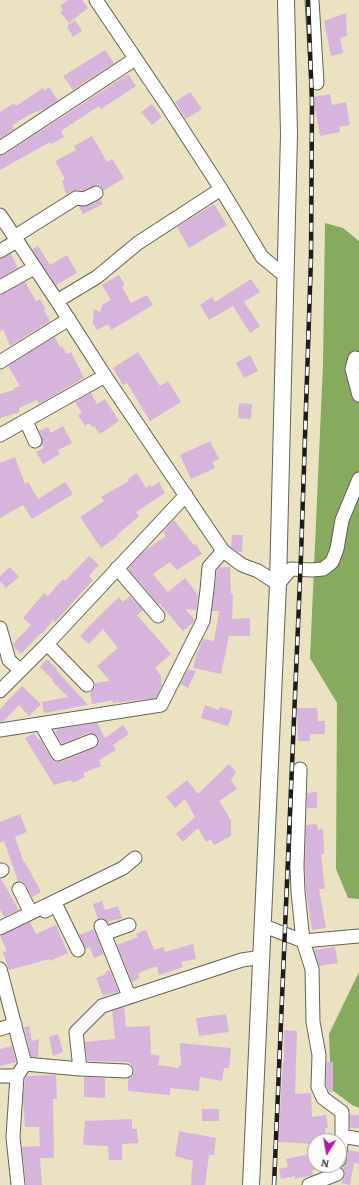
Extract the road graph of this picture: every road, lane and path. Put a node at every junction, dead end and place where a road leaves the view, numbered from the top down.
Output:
1 (96, 0) edge
2 (286, 0) edge
3 (312, 0) edge
4 (135, 59) junction
5 (317, 83) dead end
6 (0, 148) edge
7 (221, 189) junction
8 (96, 193) dead end
9 (0, 215) edge
10 (16, 239) junction
11 (0, 251) edge
12 (34, 268) junction
13 (284, 275) junction
14 (0, 287) edge
15 (57, 301) junction
16 (69, 319) junction
17 (359, 359) edge
18 (0, 362) edge
19 (105, 376) junction
20 (359, 395) edge
21 (26, 421) junction
22 (0, 435) edge
23 (35, 440) dead end
24 (359, 479) edge
25 (186, 495) junction
26 (223, 551) junction
27 (117, 568) junction
28 (278, 584) junction
29 (158, 616) dead end
30 (0, 628) edge
31 (47, 644) junction
32 (20, 670) junction
33 (87, 685) dead end
34 (0, 691) edge
35 (41, 724) junction
36 (0, 730) edge
37 (91, 741) dead end
38 (300, 769) dead end
39 (135, 858) dead end
40 (19, 889) dead end
41 (34, 912) junction
42 (129, 925) dead end
43 (264, 926) junction
44 (0, 928) edge
45 (359, 936) edge
46 (303, 941) junction
47 (78, 950) dead end
48 (262, 957) junction
49 (0, 969) edge
50 (130, 996) junction
51 (14, 1024) junction
52 (0, 1029) edge
53 (25, 1064) junction
54 (80, 1068) junction
55 (126, 1071) dead end
56 (0, 1076) edge
57 (17, 1076) junction
58 (342, 1133) edge
59 (347, 1137) edge
60 (359, 1139) edge
61 (337, 1175) edge
62 (18, 1185) edge
63 (252, 1185) edge
64 (309, 1185) edge

1 - 4 street
2 - 13 street
3 - 5 street
4 - 6 street
4 - 7 street
7 - 13 street
7 - 15 street
8 - 10 street
9 - 10 street
10 - 11 street
10 - 12 street
12 - 14 street
12 - 15 street
13 - 28 street
15 - 16 street
16 - 18 street
16 - 19 street
17 - 20 street
19 - 21 street
19 - 25 street
21 - 22 street
21 - 23 street
24 - 28 street
25 - 26 street
25 - 27 street
26 - 28 street
26 - 35 street
27 - 29 street
27 - 31 street
28 - 43 street
30 - 32 street
31 - 32 street
31 - 33 street
32 - 34 street
35 - 36 street
35 - 37 street
38 - 46 street
39 - 41 street
40 - 41 street
41 - 44 street
41 - 47 street
42 - 50 street
43 - 46 street
43 - 48 street
45 - 46 street
46 - 58 street
48 - 50 street
48 - 63 street
49 - 51 street
50 - 54 street
51 - 52 street
51 - 53 street
53 - 54 street
53 - 57 street
54 - 55 street
56 - 57 street
57 - 62 street
59 - 60 street
61 - 64 street

